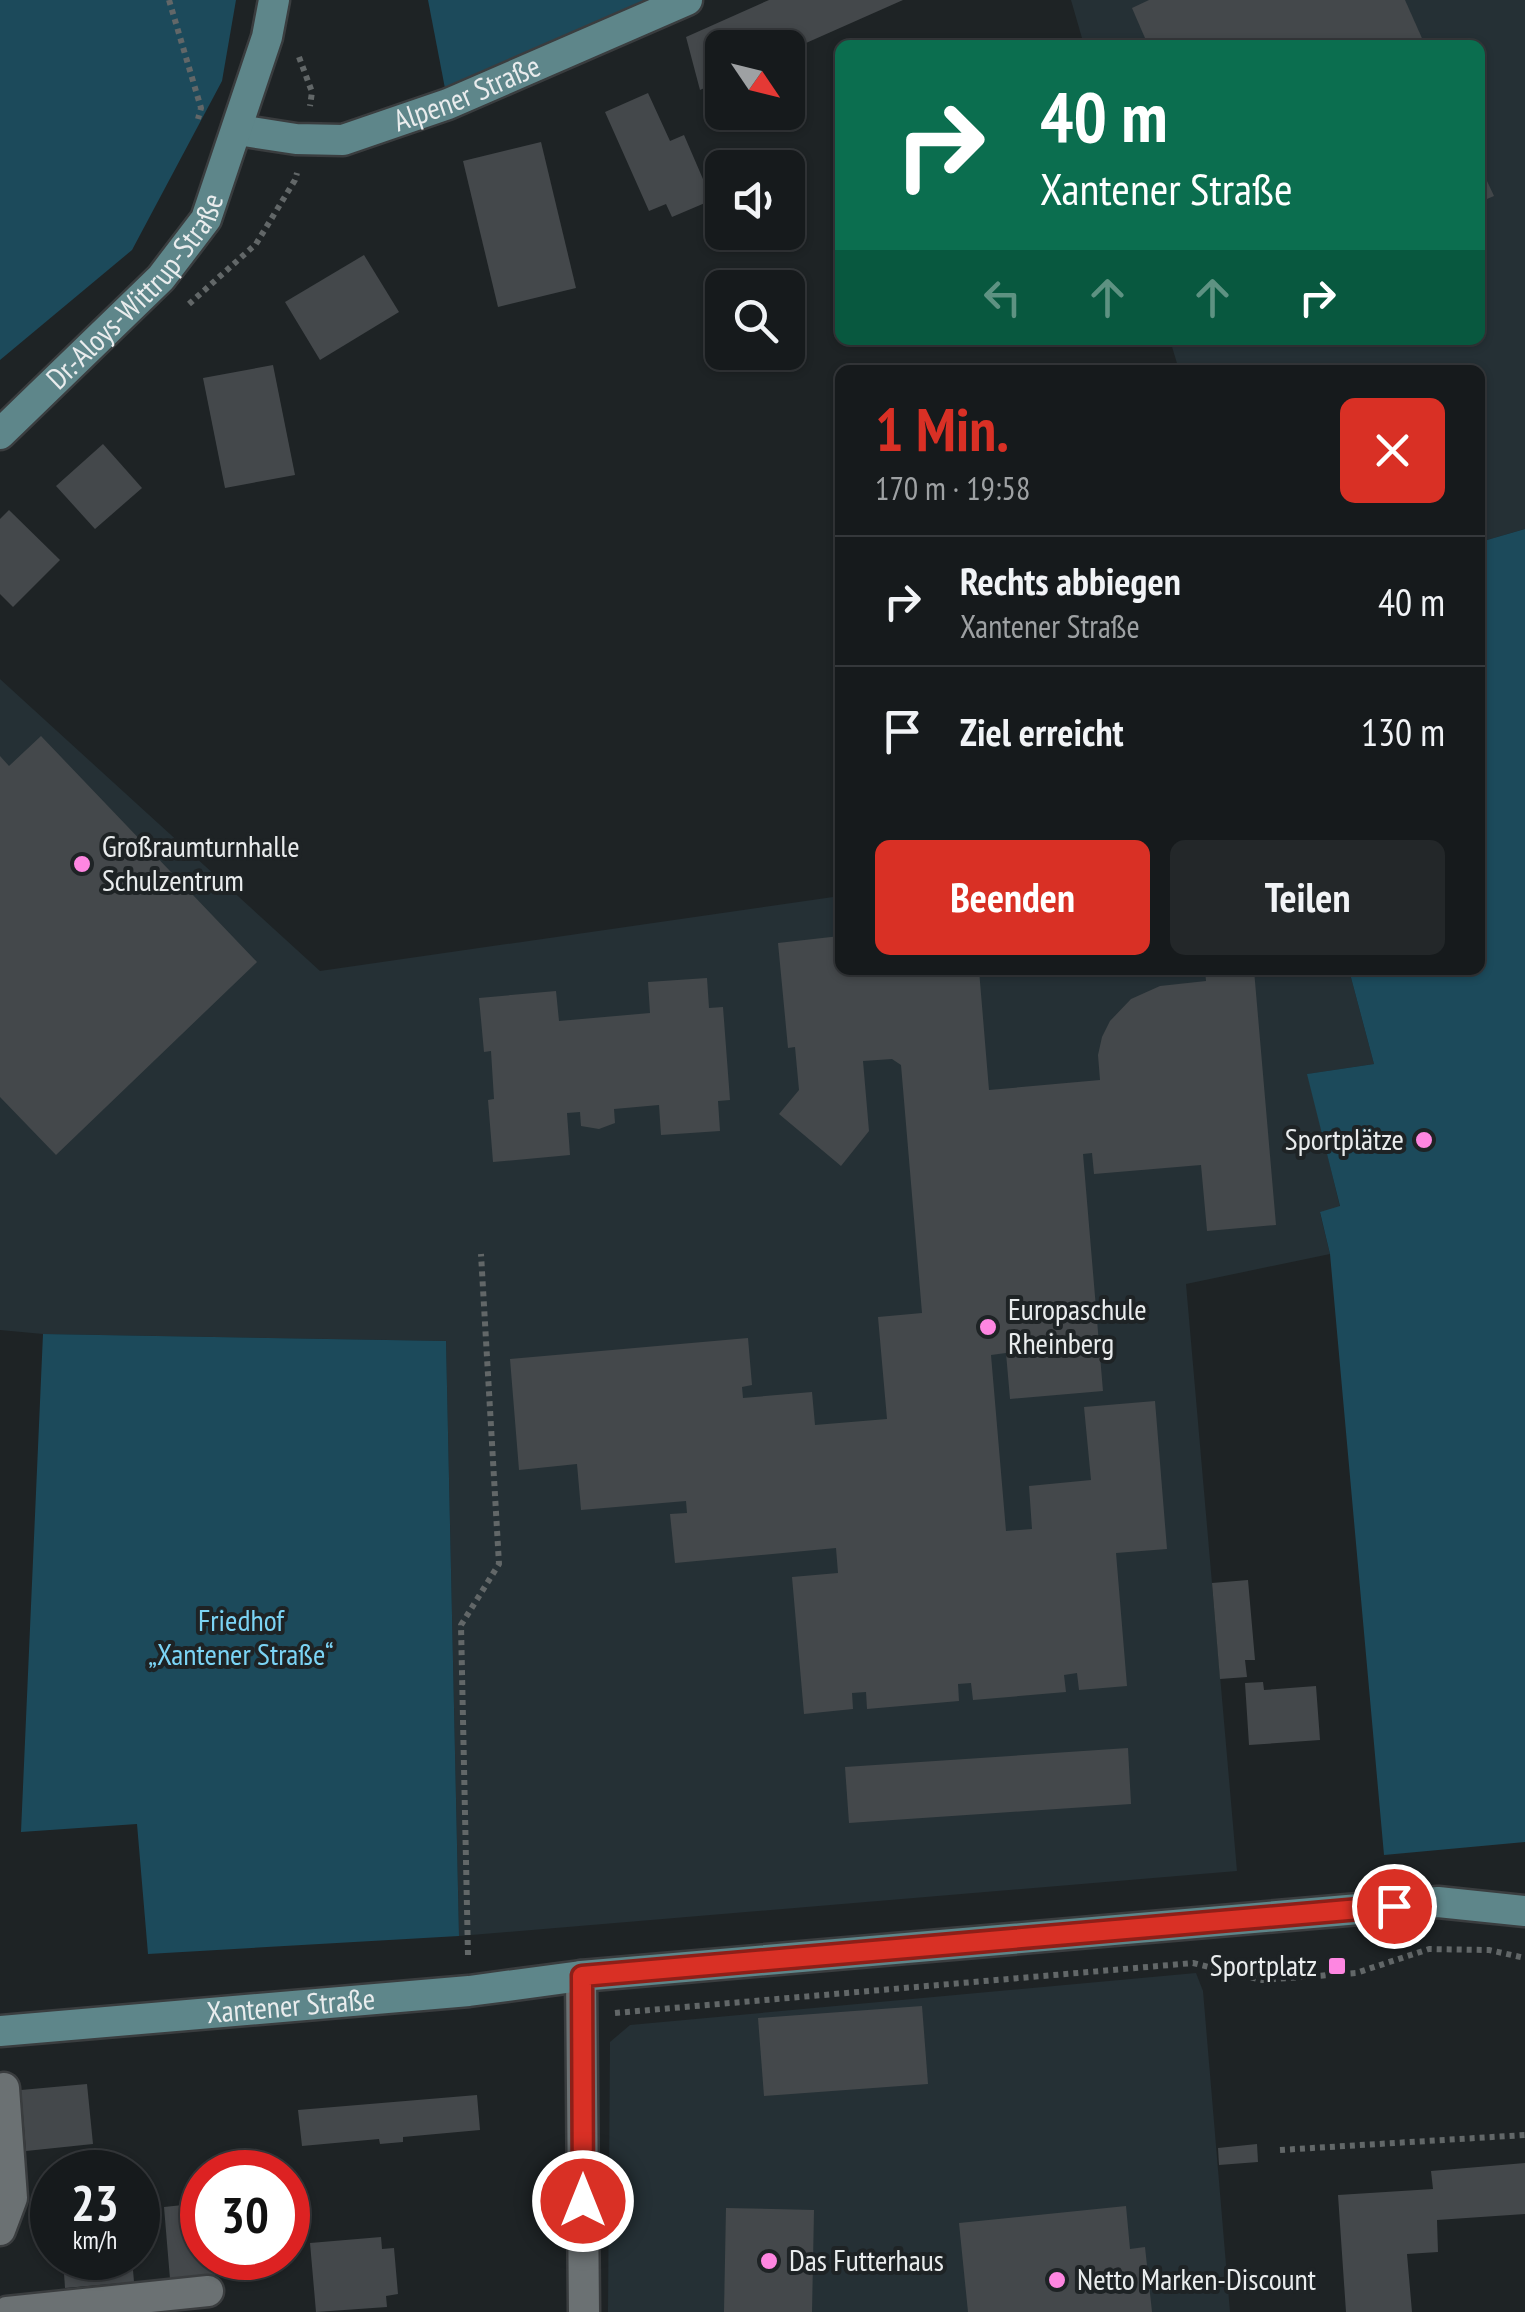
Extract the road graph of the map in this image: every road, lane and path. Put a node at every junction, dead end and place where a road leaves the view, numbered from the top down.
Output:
1 (169, 0) edge
2 (274, 0) edge
3 (687, 0) edge
4 (197, 126) dead end
5 (238, 130) junction
6 (0, 434) edge
7 (481, 1254) dead end
8 (1525, 1911) edge
9 (1525, 1958) edge
10 (582, 1976) junction
11 (469, 1991) junction
12 (581, 2016) junction
13 (0, 2030) edge
14 (4, 2088) dead end
15 (1525, 2136) edge
16 (1280, 2150) dead end
17 (0, 2230) edge
18 (208, 2292) dead end
19 (7, 2312) edge
20 (584, 2312) edge

1 - 4 path
2 - 5 street, Dr.-Aloys-Wittrup-Straße
3 - 5 street, Alpener Straße
5 - 6 street, Dr.-Aloys-Wittrup-Straße
7 - 11 path
8 - 10 street, Xantener Straße
9 - 12 path
10 - 11 street, Xantener Straße
10 - 12 street
11 - 13 street, Xantener Straße
12 - 20 street
14 - 17 street
15 - 16 path
18 - 19 street

